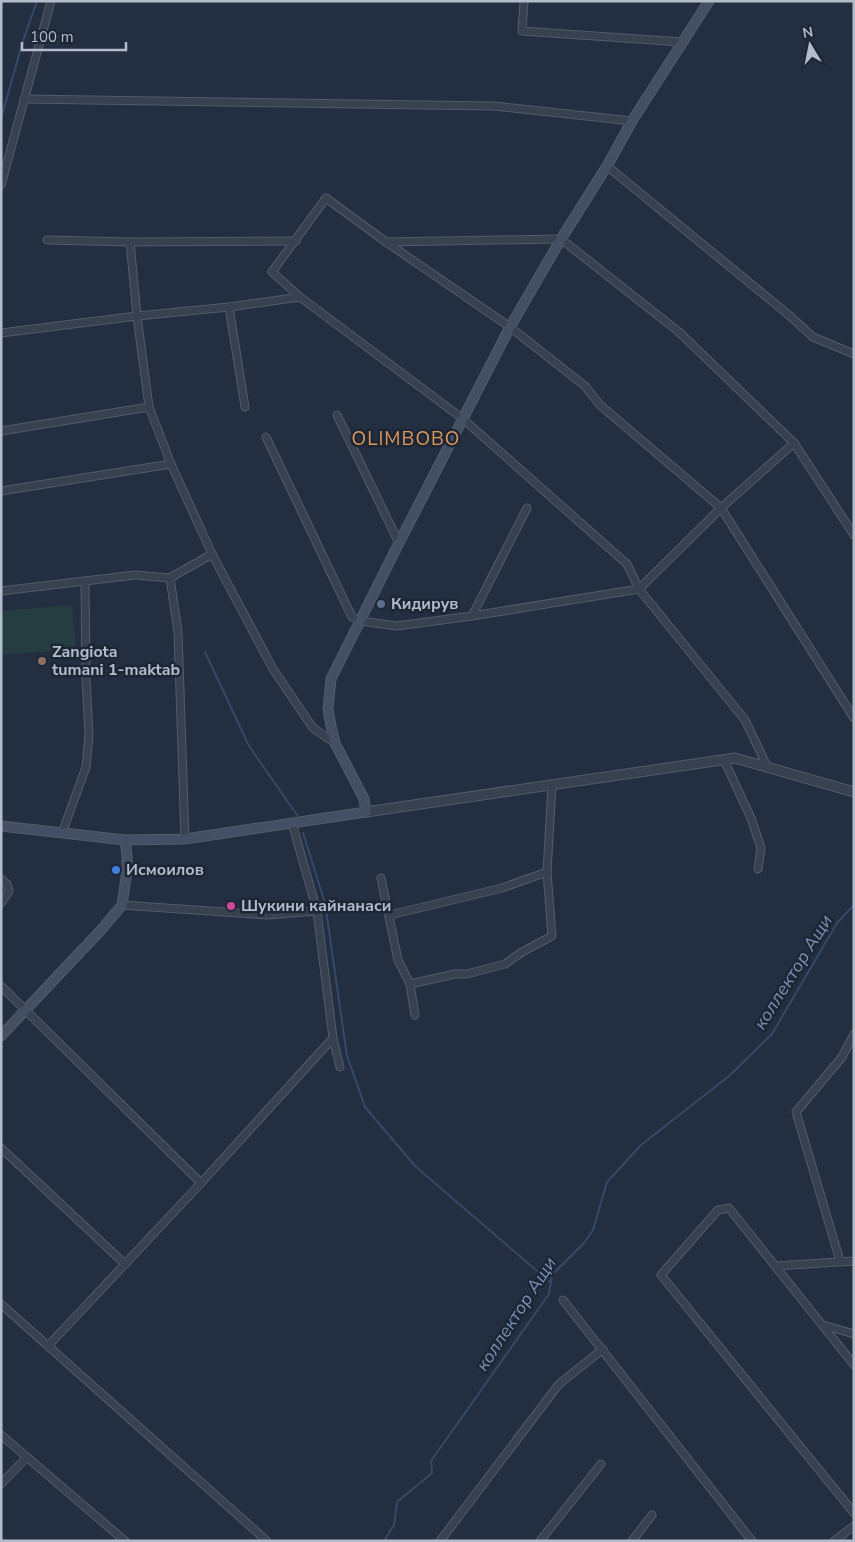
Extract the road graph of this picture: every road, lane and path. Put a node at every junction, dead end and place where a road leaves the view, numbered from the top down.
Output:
1 (51, 1) edge
2 (524, 1) edge
3 (709, 1) edge
4 (682, 42) junction
5 (24, 99) junction
6 (632, 121) junction
7 (607, 166) junction
8 (1, 185) edge
9 (561, 239) junction
10 (47, 240) dead end
11 (296, 241) junction
12 (130, 242) junction
13 (386, 242) junction
14 (300, 297) junction
15 (228, 307) junction
16 (138, 316) junction
17 (510, 327) junction
18 (1, 333) edge
19 (854, 354) edge
20 (149, 407) junction
21 (244, 407) dead end
22 (337, 415) dead end
23 (463, 419) junction
24 (1, 431) edge
25 (266, 437) dead end
26 (794, 443) junction
27 (171, 464) junction
28 (1, 491) edge
29 (527, 508) dead end
30 (721, 508) junction
31 (854, 535) edge
32 (399, 543) junction
33 (212, 554) junction
34 (170, 578) junction
35 (85, 582) junction
36 (639, 589) junction
37 (1, 591) edge
38 (472, 616) junction
39 (360, 621) junction
40 (854, 718) edge
41 (335, 743) junction
42 (724, 760) junction
43 (768, 768) junction
44 (552, 785) junction
45 (854, 792) edge
46 (366, 812) junction
47 (292, 823) junction
48 (1, 826) edge
49 (62, 833) junction
50 (185, 839) junction
51 (125, 840) junction
52 (758, 869) dead end
53 (547, 872) junction
54 (381, 878) dead end
55 (1, 880) edge
56 (1, 903) edge
57 (122, 905) junction
58 (317, 911) junction
59 (390, 914) junction
60 (410, 984) junction
61 (1, 986) edge
62 (26, 1009) junction
63 (415, 1015) dead end
64 (854, 1034) edge
65 (1, 1036) edge
66 (333, 1038) junction
67 (340, 1067) dead end
68 (1, 1148) edge
69 (201, 1183) junction
70 (854, 1260) edge
71 (840, 1261) junction
72 (125, 1264) junction
73 (776, 1266) junction
74 (563, 1300) dead end
75 (1, 1304) edge
76 (823, 1325) junction
77 (854, 1334) edge
78 (48, 1346) junction
79 (603, 1349) junction
80 (854, 1364) edge
81 (1, 1435) edge
82 (27, 1457) junction
83 (601, 1464) dead end
84 (1, 1484) edge
85 (854, 1513) edge
86 (652, 1515) dead end
87 (854, 1526) edge
88 (125, 1541) edge
89 (267, 1541) edge
90 (440, 1541) edge
91 (540, 1541) edge
92 (632, 1541) edge
93 (752, 1541) edge
94 (834, 1541) edge

1 - 5 street
2 - 4 street
3 - 4 main road
4 - 6 main road
5 - 6 street
5 - 8 street
6 - 7 main road
7 - 9 main road
7 - 19 street
9 - 13 street
9 - 17 main road
9 - 26 street
10 - 12 street
11 - 12 street
11 - 13 street
11 - 14 street
12 - 16 street
13 - 17 street
14 - 15 street
14 - 23 street
15 - 16 street
15 - 21 street
16 - 18 street
16 - 20 street
17 - 23 main road
17 - 30 street
20 - 24 street
20 - 27 street
22 - 32 street
23 - 32 main road
23 - 36 street
25 - 39 street
26 - 30 street
26 - 31 street
27 - 28 street
27 - 33 street
29 - 38 street
30 - 36 street
30 - 40 street
32 - 39 main road
33 - 34 street
33 - 41 street
34 - 35 street
34 - 50 street
35 - 37 street
35 - 49 street
36 - 38 street
36 - 43 street
38 - 39 street
39 - 41 main road
41 - 46 main road
42 - 43 street
42 - 44 street
42 - 52 street
43 - 45 street
44 - 46 street
44 - 53 street
46 - 47 main road
47 - 50 main road
47 - 58 street
48 - 49 main road
49 - 51 main road
50 - 51 main road
51 - 57 main road
53 - 59 street
53 - 60 street
54 - 59 street
55 - 56 street
57 - 58 street
57 - 62 main road
58 - 66 street
59 - 60 street
60 - 63 street
61 - 62 street
62 - 65 main road
62 - 69 street
64 - 71 street
66 - 67 street
66 - 69 street
68 - 72 street
69 - 72 street
70 - 71 street
71 - 73 street
72 - 78 street
73 - 76 street
73 - 85 street
74 - 79 street
75 - 78 street
76 - 77 street
76 - 80 street
78 - 89 street
79 - 90 street
79 - 93 street
81 - 82 street
82 - 84 street
82 - 88 street
83 - 91 street
86 - 92 street
87 - 94 street

